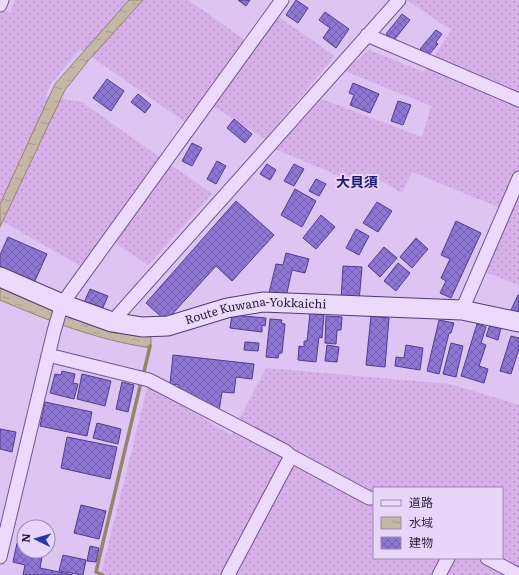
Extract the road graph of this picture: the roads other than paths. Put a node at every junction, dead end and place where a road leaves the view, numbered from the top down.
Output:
1 (2, 0) edge
2 (282, 0) edge
3 (399, 0) edge
4 (0, 5) edge
5 (367, 35) junction
6 (519, 100) edge
7 (519, 178) edge
8 (0, 277) edge
9 (62, 304) junction
10 (462, 310) junction
11 (112, 322) junction
12 (519, 322) edge
13 (48, 355) junction
14 (290, 456) junction
15 (373, 498) edge
16 (0, 556) edge
17 (447, 559) edge
18 (489, 559) edge
19 (228, 575) edge
20 (439, 575) edge
21 (519, 575) edge

1 - 4 street
2 - 9 street
3 - 5 street
5 - 6 street
5 - 11 street
7 - 10 street
8 - 9 main road, Route Kuwana-Yokkaichi
9 - 11 main road, Route Kuwana-Yokkaichi
9 - 13 street
10 - 11 main road, Route Kuwana-Yokkaichi
10 - 12 main road, Route Kuwana-Yokkaichi
13 - 14 street
13 - 16 street
14 - 15 street
14 - 19 street
17 - 20 street
18 - 21 street

